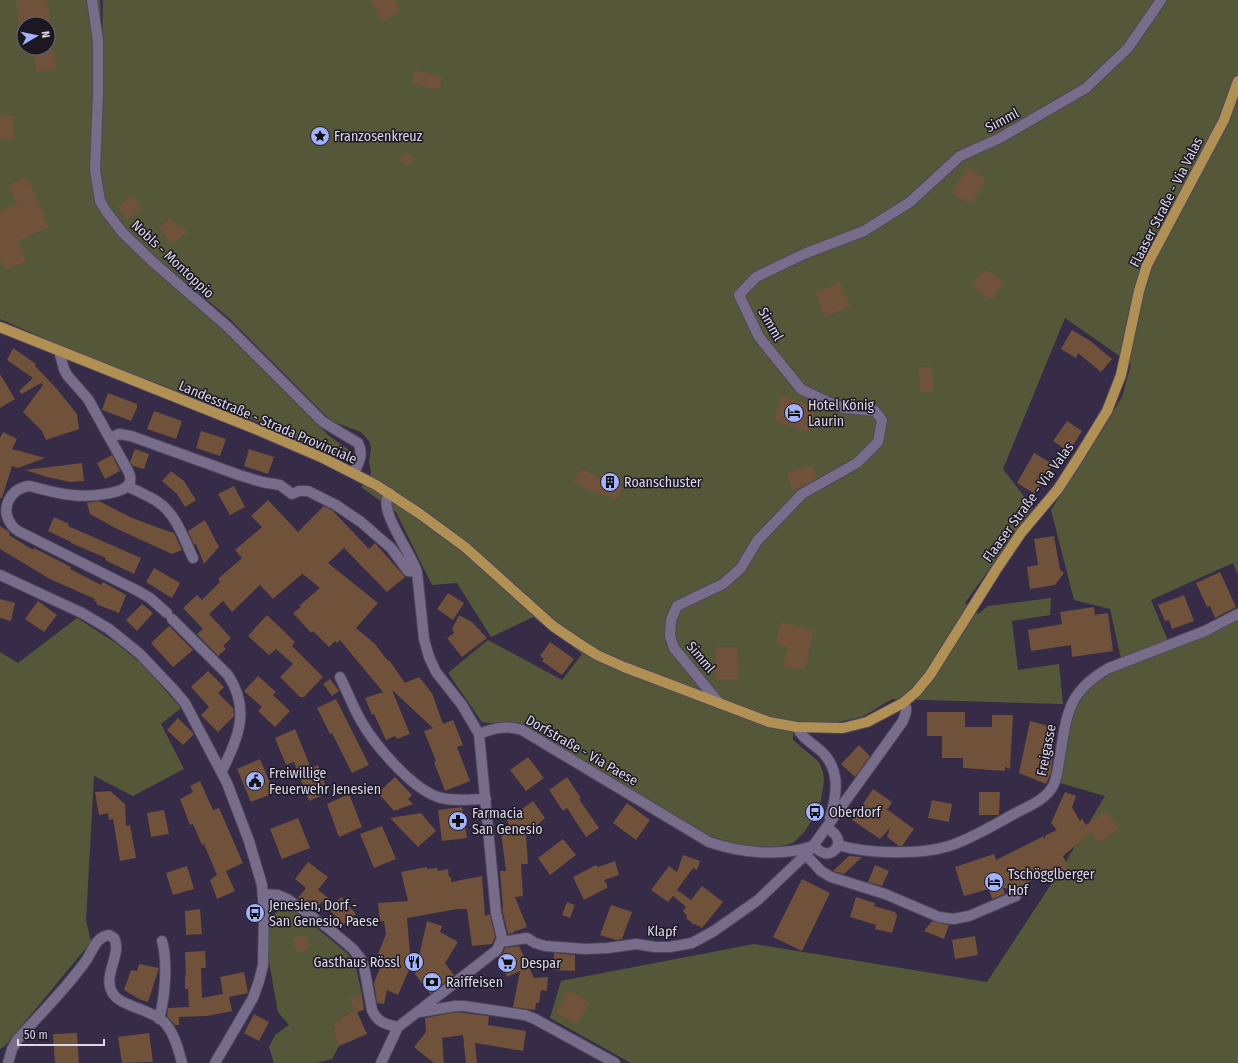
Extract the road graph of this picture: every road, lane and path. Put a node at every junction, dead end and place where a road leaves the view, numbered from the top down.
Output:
1 (92, 0) edge
2 (1161, 0) edge
3 (1238, 81) edge
4 (0, 327) edge
5 (59, 351) junction
6 (110, 438) junction
7 (354, 473) junction
8 (127, 486) junction
9 (390, 493) junction
10 (193, 558) dead end
11 (417, 572) junction
12 (0, 575) edge
13 (1238, 614) edge
14 (340, 677) dead end
15 (903, 703) junction
16 (720, 704) junction
17 (797, 727) junction
18 (479, 734) junction
19 (222, 771) junction
20 (486, 799) junction
21 (827, 827) junction
22 (838, 845) junction
23 (813, 846) junction
24 (805, 854) junction
25 (263, 894) junction
26 (1016, 896) dead end
27 (162, 941) dead end
28 (501, 942) junction
29 (416, 1013) junction
30 (159, 1019) junction
31 (398, 1027) junction
32 (8, 1063) edge
33 (182, 1063) edge
34 (215, 1063) edge
35 (382, 1063) edge
36 (615, 1063) edge

1 - 7 street, Nobls - Montoppio
2 - 16 street, Simml
3 - 15 main road, Flaaser Straße - Via Valas
4 - 5 main road, Landesstraße - Strada Provinciale
5 - 6 street
5 - 7 main road, Landesstraße - Strada Provinciale
6 - 8 street
6 - 11 street
7 - 9 main road, Landesstraße - Strada Provinciale
8 - 10 street
8 - 19 street
9 - 11 street
9 - 16 main road, Landesstraße - Strada Provinciale
11 - 18 street
12 - 19 street
13 - 22 street, Freigasse
14 - 20 street
15 - 17 main road, Flaaser Straße - Via Valas
15 - 21 street
16 - 17 main road, Flaaser Straße - Via Valas
17 - 21 street
18 - 20 street
18 - 23 street, Dorfstraße - Via Paese
19 - 25 street
20 - 28 street
21 - 22 street
21 - 23 street
22 - 23 street
23 - 24 street, Klapf
24 - 26 street
24 - 28 street, Klapf
25 - 31 street
25 - 34 street
27 - 30 street
28 - 29 street
29 - 31 street
29 - 36 street
30 - 32 street
30 - 33 street
31 - 35 street

